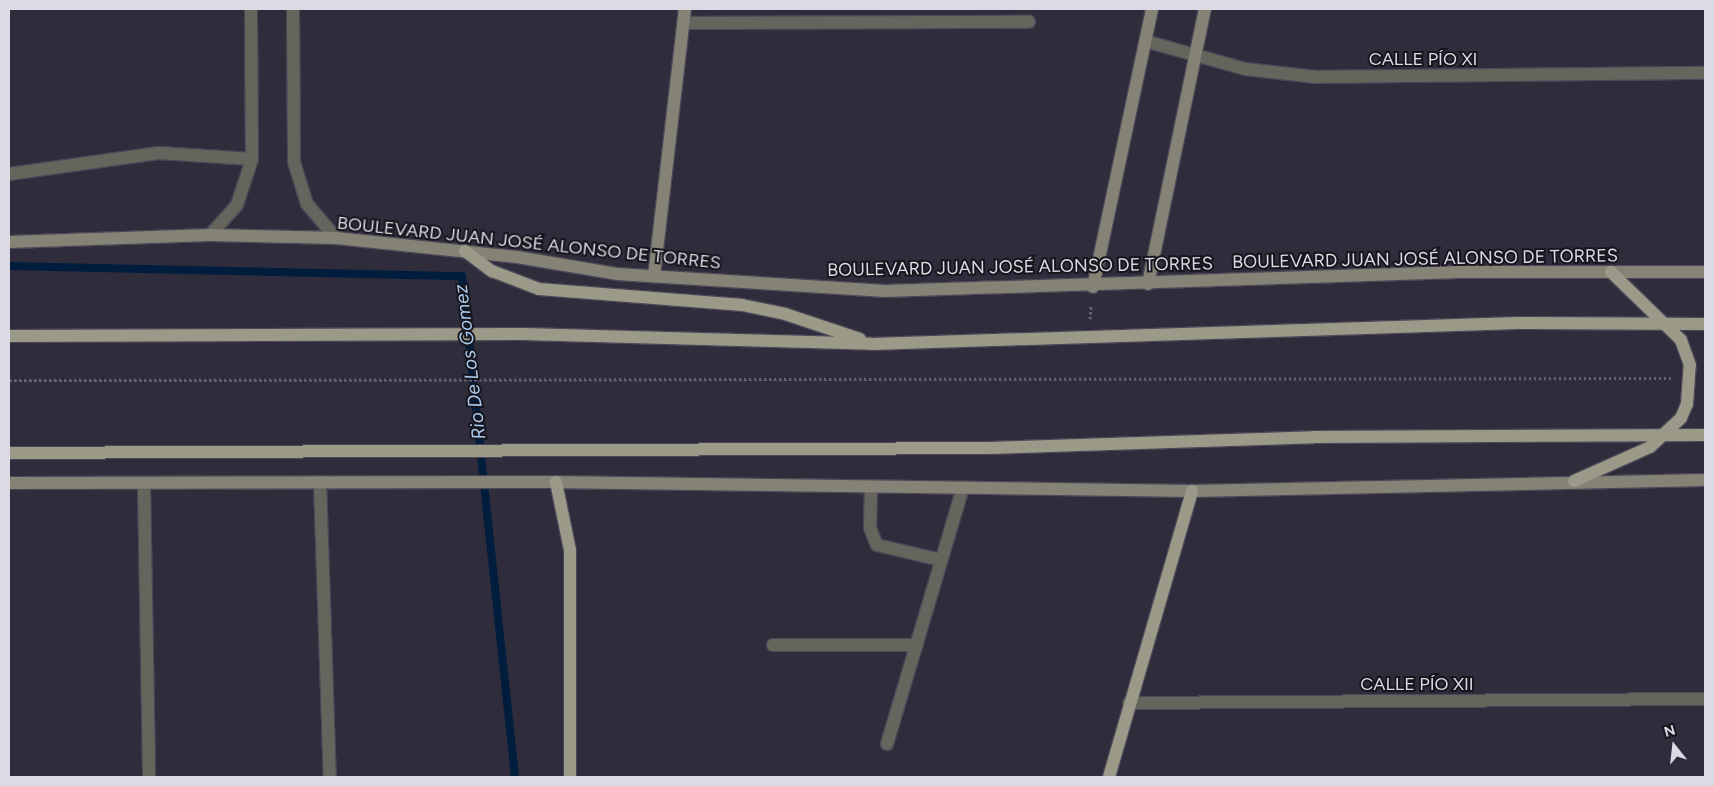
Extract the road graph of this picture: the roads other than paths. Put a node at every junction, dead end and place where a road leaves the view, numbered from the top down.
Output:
1 (251, 9) edge
2 (293, 9) edge
3 (685, 9) edge
4 (1152, 9) edge
5 (1205, 9) edge
6 (1029, 22) dead end
7 (684, 24) junction
8 (1145, 41) junction
9 (1194, 57) junction
10 (1705, 73) edge
11 (252, 159) junction
12 (9, 174) edge
13 (210, 235) junction
14 (336, 238) junction
15 (9, 242) edge
16 (465, 251) junction
17 (1612, 272) junction
18 (1705, 272) edge
19 (654, 276) junction
20 (1148, 284) junction
21 (1093, 286) junction
22 (1666, 324) junction
23 (1705, 324) edge
24 (9, 336) edge
25 (872, 344) junction
26 (1666, 435) junction
27 (1705, 435) edge
28 (9, 453) edge
29 (1705, 480) edge
30 (1574, 481) junction
31 (320, 482) junction
32 (553, 482) junction
33 (9, 483) edge
34 (144, 484) junction
35 (871, 487) junction
36 (963, 488) junction
37 (1192, 491) junction
38 (941, 560) junction
39 (773, 645) dead end
40 (917, 645) junction
41 (1705, 699) edge
42 (1129, 703) junction
43 (887, 744) dead end
44 (149, 777) edge
45 (330, 777) edge
46 (570, 777) edge
47 (1109, 777) edge

1 - 11 street
2 - 14 street
3 - 7 street
4 - 8 street
5 - 9 street
6 - 7 street
7 - 19 street
8 - 9 street, CALLE PÍO XI
8 - 21 street
9 - 10 street, CALLE PÍO XI
9 - 20 street
11 - 12 street
11 - 13 street
13 - 14 street, BOULEVARD JUAN JOSÉ ALONSO DE TORRES
13 - 15 street, BOULEVARD JUAN JOSÉ ALONSO DE TORRES
14 - 16 street, BOULEVARD JUAN JOSÉ ALONSO DE TORRES
16 - 19 street, BOULEVARD JUAN JOSÉ ALONSO DE TORRES
16 - 25 main road
17 - 18 street, BOULEVARD JUAN JOSÉ ALONSO DE TORRES
17 - 20 street, BOULEVARD JUAN JOSÉ ALONSO DE TORRES
17 - 22 main road
19 - 21 street, BOULEVARD JUAN JOSÉ ALONSO DE TORRES
20 - 21 street, BOULEVARD JUAN JOSÉ ALONSO DE TORRES
22 - 23 main road
22 - 25 main road
22 - 26 main road
24 - 25 main road
26 - 27 main road
26 - 28 main road
26 - 30 main road
29 - 30 street
30 - 37 street
31 - 32 street
31 - 34 street
31 - 45 street
32 - 35 street
32 - 46 main road
33 - 34 street
34 - 44 street
35 - 36 street
35 - 38 street
36 - 37 street
36 - 38 street
37 - 42 main road
38 - 40 street
39 - 40 street
40 - 43 street
41 - 42 street, CALLE PÍO XII
42 - 47 main road

